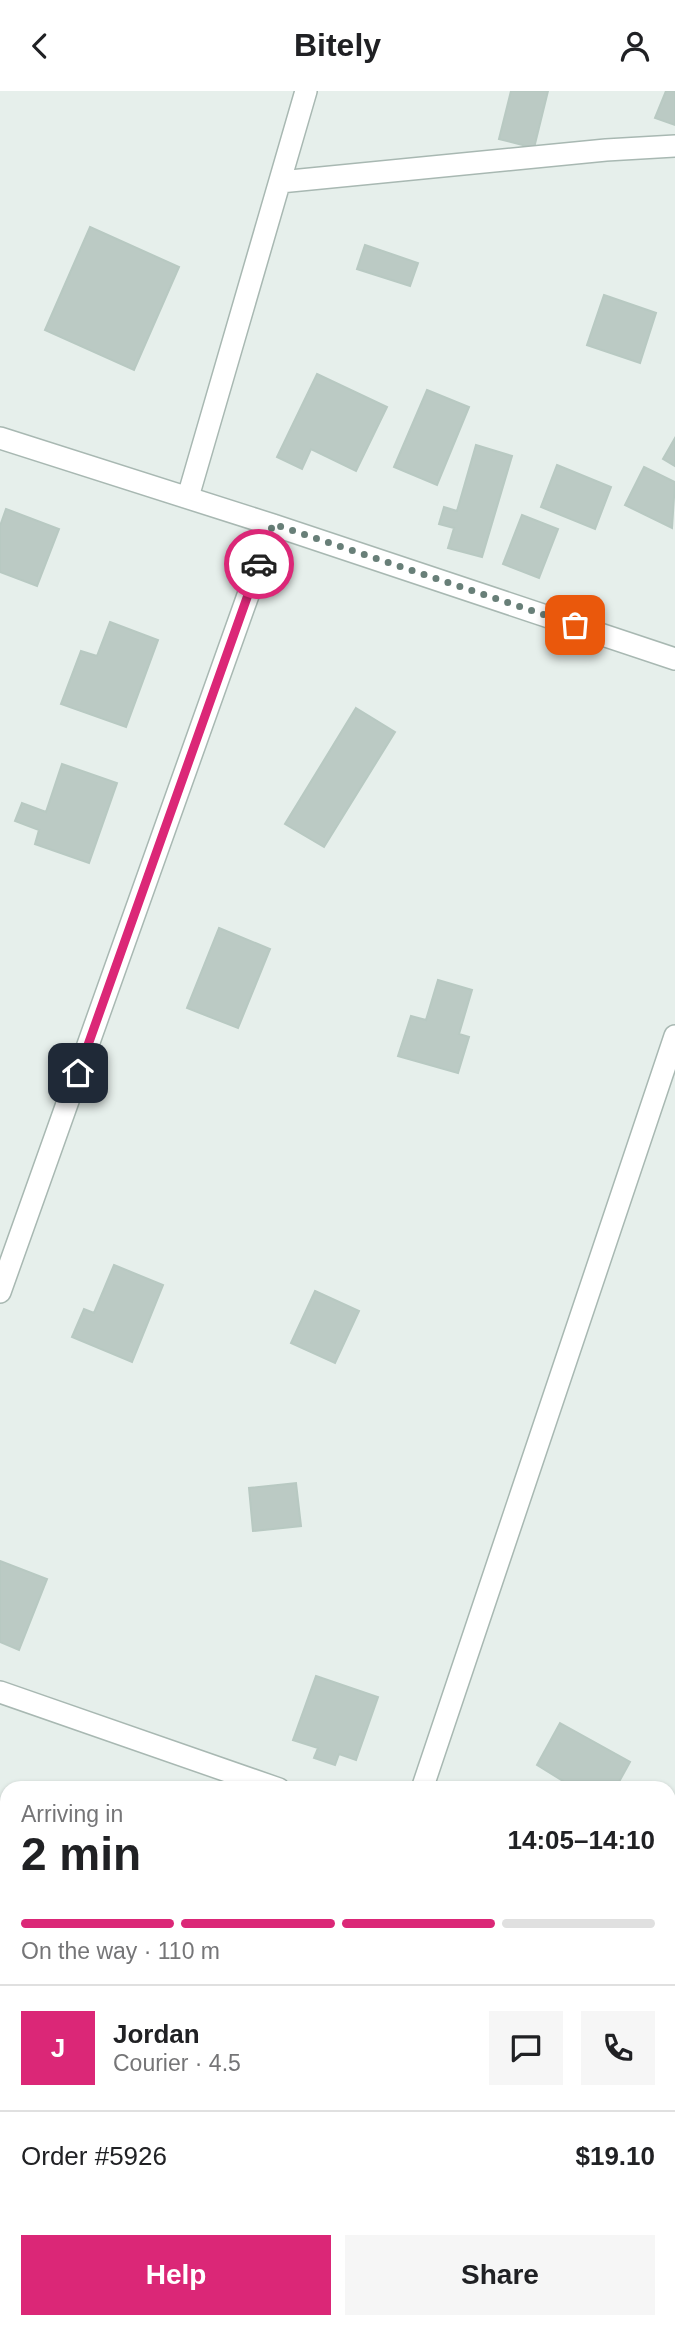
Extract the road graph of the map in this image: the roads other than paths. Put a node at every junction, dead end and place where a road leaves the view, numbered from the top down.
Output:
1 (306, 91) edge
2 (675, 146) edge
3 (279, 183) junction
4 (0, 438) edge
5 (188, 497) junction
6 (273, 524) junction
7 (675, 659) edge
8 (675, 1036) edge
9 (0, 1292) edge
10 (0, 1692) edge
11 (256, 1781) edge
12 (425, 1781) edge

1 - 3 street
2 - 3 street
3 - 5 street
4 - 5 street
5 - 6 street
6 - 7 street
6 - 9 street
8 - 12 street
10 - 11 street

